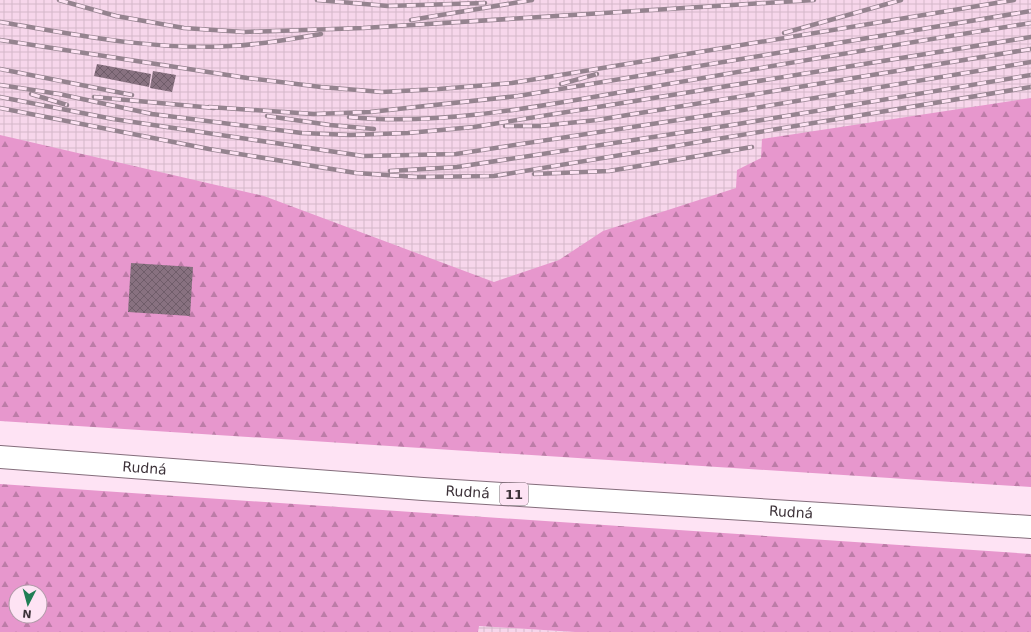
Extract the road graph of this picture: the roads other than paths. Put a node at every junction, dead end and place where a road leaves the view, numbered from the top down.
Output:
1 (0, 456) edge
2 (1031, 527) edge

1 - 2 main road, Rudná / 11

